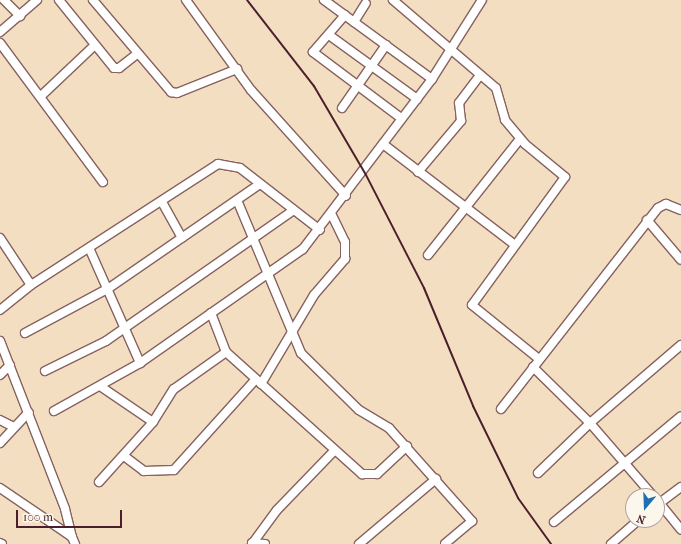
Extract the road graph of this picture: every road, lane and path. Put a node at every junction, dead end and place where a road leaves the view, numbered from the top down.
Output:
1 (4, 0) edge
2 (37, 0) edge
3 (59, 0) edge
4 (92, 0) edge
5 (186, 0) edge
6 (393, 0) edge
7 (327, 1) edge
8 (478, 1) edge
9 (366, 3) dead end
10 (345, 15) junction
11 (20, 16) junction
12 (354, 22) junction
13 (0, 32) edge
14 (329, 35) junction
15 (0, 43) edge
16 (95, 45) junction
17 (386, 46) junction
18 (450, 50) junction
19 (137, 54) junction
20 (371, 66) junction
21 (236, 68) junction
22 (480, 75) junction
23 (432, 79) junction
24 (357, 85) junction
25 (41, 96) junction
26 (417, 100) junction
27 (342, 108) dead end
28 (401, 118) junction
29 (520, 139) junction
30 (383, 144) junction
31 (418, 172) junction
32 (103, 182) dead end
33 (260, 184) junction
34 (346, 196) junction
35 (237, 200) junction
36 (162, 202) junction
37 (466, 207) junction
38 (294, 210) junction
39 (680, 211) edge
40 (332, 215) junction
41 (647, 220) junction
42 (320, 230) junction
43 (0, 238) edge
44 (182, 238) junction
45 (253, 238) junction
46 (515, 245) junction
47 (90, 250) junction
48 (428, 255) dead end
49 (681, 260) edge
50 (266, 274) junction
51 (31, 285) junction
52 (109, 288) junction
53 (0, 310) edge
54 (211, 313) junction
55 (124, 326) junction
56 (25, 333) dead end
57 (292, 334) junction
58 (0, 341) edge
59 (681, 345) edge
60 (226, 352) junction
61 (539, 359) junction
62 (140, 363) junction
63 (10, 365) junction
64 (533, 367) junction
65 (45, 371) dead end
66 (0, 375) edge
67 (258, 381) junction
68 (100, 386) junction
69 (501, 409) dead end
70 (54, 411) dead end
71 (29, 412) junction
72 (681, 416) edge
73 (0, 420) edge
74 (153, 422) junction
75 (590, 423) junction
76 (12, 426) junction
77 (0, 443) edge
78 (407, 446) junction
79 (334, 451) junction
80 (124, 456) junction
81 (625, 463) junction
82 (538, 473) dead end
83 (436, 479) junction
84 (99, 482) dead end
85 (681, 487) edge
86 (0, 488) edge
87 (646, 488) edge
88 (665, 498) edge
89 (665, 511) edge
90 (554, 522) dead end
91 (630, 528) edge
92 (681, 530) edge
93 (74, 541) edge
94 (252, 544) edge
95 (265, 544) edge
96 (359, 544) edge
97 (445, 544) edge
98 (612, 544) edge

1 - 11 street
2 - 11 street
3 - 16 street
4 - 19 street
5 - 21 street
6 - 18 street
7 - 10 street
8 - 18 street
9 - 12 street
10 - 12 street
10 - 14 street
11 - 13 street
12 - 17 street
14 - 20 street
14 - 24 street
15 - 25 street
16 - 19 street
16 - 25 street
17 - 20 street
17 - 23 street
18 - 22 street
18 - 23 street
19 - 21 street
20 - 24 street
20 - 26 street
21 - 34 street
22 - 29 street
22 - 31 street
23 - 26 street
24 - 27 street
24 - 28 street
25 - 32 street
26 - 28 street
28 - 30 street
29 - 37 street
29 - 46 street
30 - 31 street
30 - 34 street
31 - 37 street
33 - 35 street
33 - 36 street
33 - 38 street
34 - 40 street
35 - 44 street
35 - 45 street
36 - 44 street
36 - 47 street
37 - 46 street
37 - 48 street
38 - 42 street
38 - 45 street
39 - 41 street
40 - 42 street
40 - 57 street
41 - 49 street
41 - 61 street
42 - 50 street
43 - 51 street
44 - 52 street
45 - 50 street
45 - 55 street
46 - 61 street
47 - 51 street
47 - 52 street
50 - 54 street
50 - 57 street
51 - 53 street
52 - 55 street
52 - 56 street
54 - 60 street
54 - 62 street
55 - 62 street
55 - 65 street
57 - 67 street
57 - 78 street
58 - 63 street
59 - 75 street
60 - 67 street
60 - 74 street
61 - 64 street
62 - 68 street
63 - 66 street
63 - 71 street
64 - 69 street
64 - 75 street
67 - 79 street
67 - 80 street
68 - 70 street
68 - 74 street
71 - 76 street
71 - 93 street
72 - 81 street
73 - 76 street
74 - 80 street
75 - 81 street
75 - 82 street
76 - 77 street
78 - 79 street
78 - 83 street
79 - 94 street
80 - 84 street
81 - 87 street
81 - 90 street
83 - 96 street
83 - 97 street
85 - 88 street
86 - 93 street
89 - 92 street
91 - 98 street
94 - 95 street

